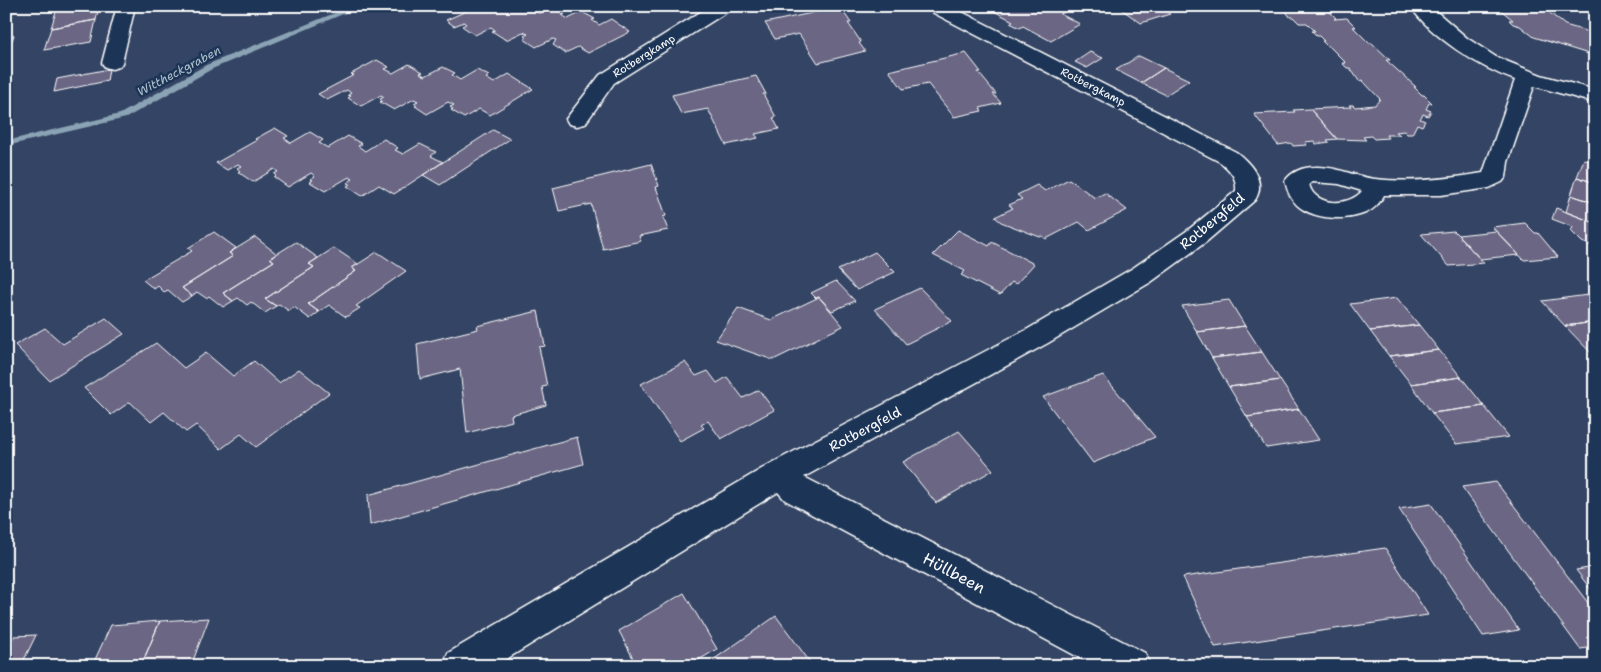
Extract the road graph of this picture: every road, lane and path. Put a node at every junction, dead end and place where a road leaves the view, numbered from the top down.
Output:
1 (126, 6) edge
2 (723, 6) edge
3 (935, 6) edge
4 (1419, 6) edge
5 (112, 63) dead end
6 (1527, 76) junction
7 (1595, 97) edge
8 (577, 119) dead end
9 (1245, 175) joint
10 (1373, 187) dead end
11 (781, 474) junction
12 (461, 666) edge
13 (1132, 666) edge

1 - 5 street
2 - 8 street, Rotbergkamp
3 - 9 street, Rotbergkamp
4 - 6 street
6 - 7 street
6 - 10 street
9 - 11 street, Rotbergfeld
11 - 12 street, Rotbergfeld
11 - 13 street, Hüllbeen

